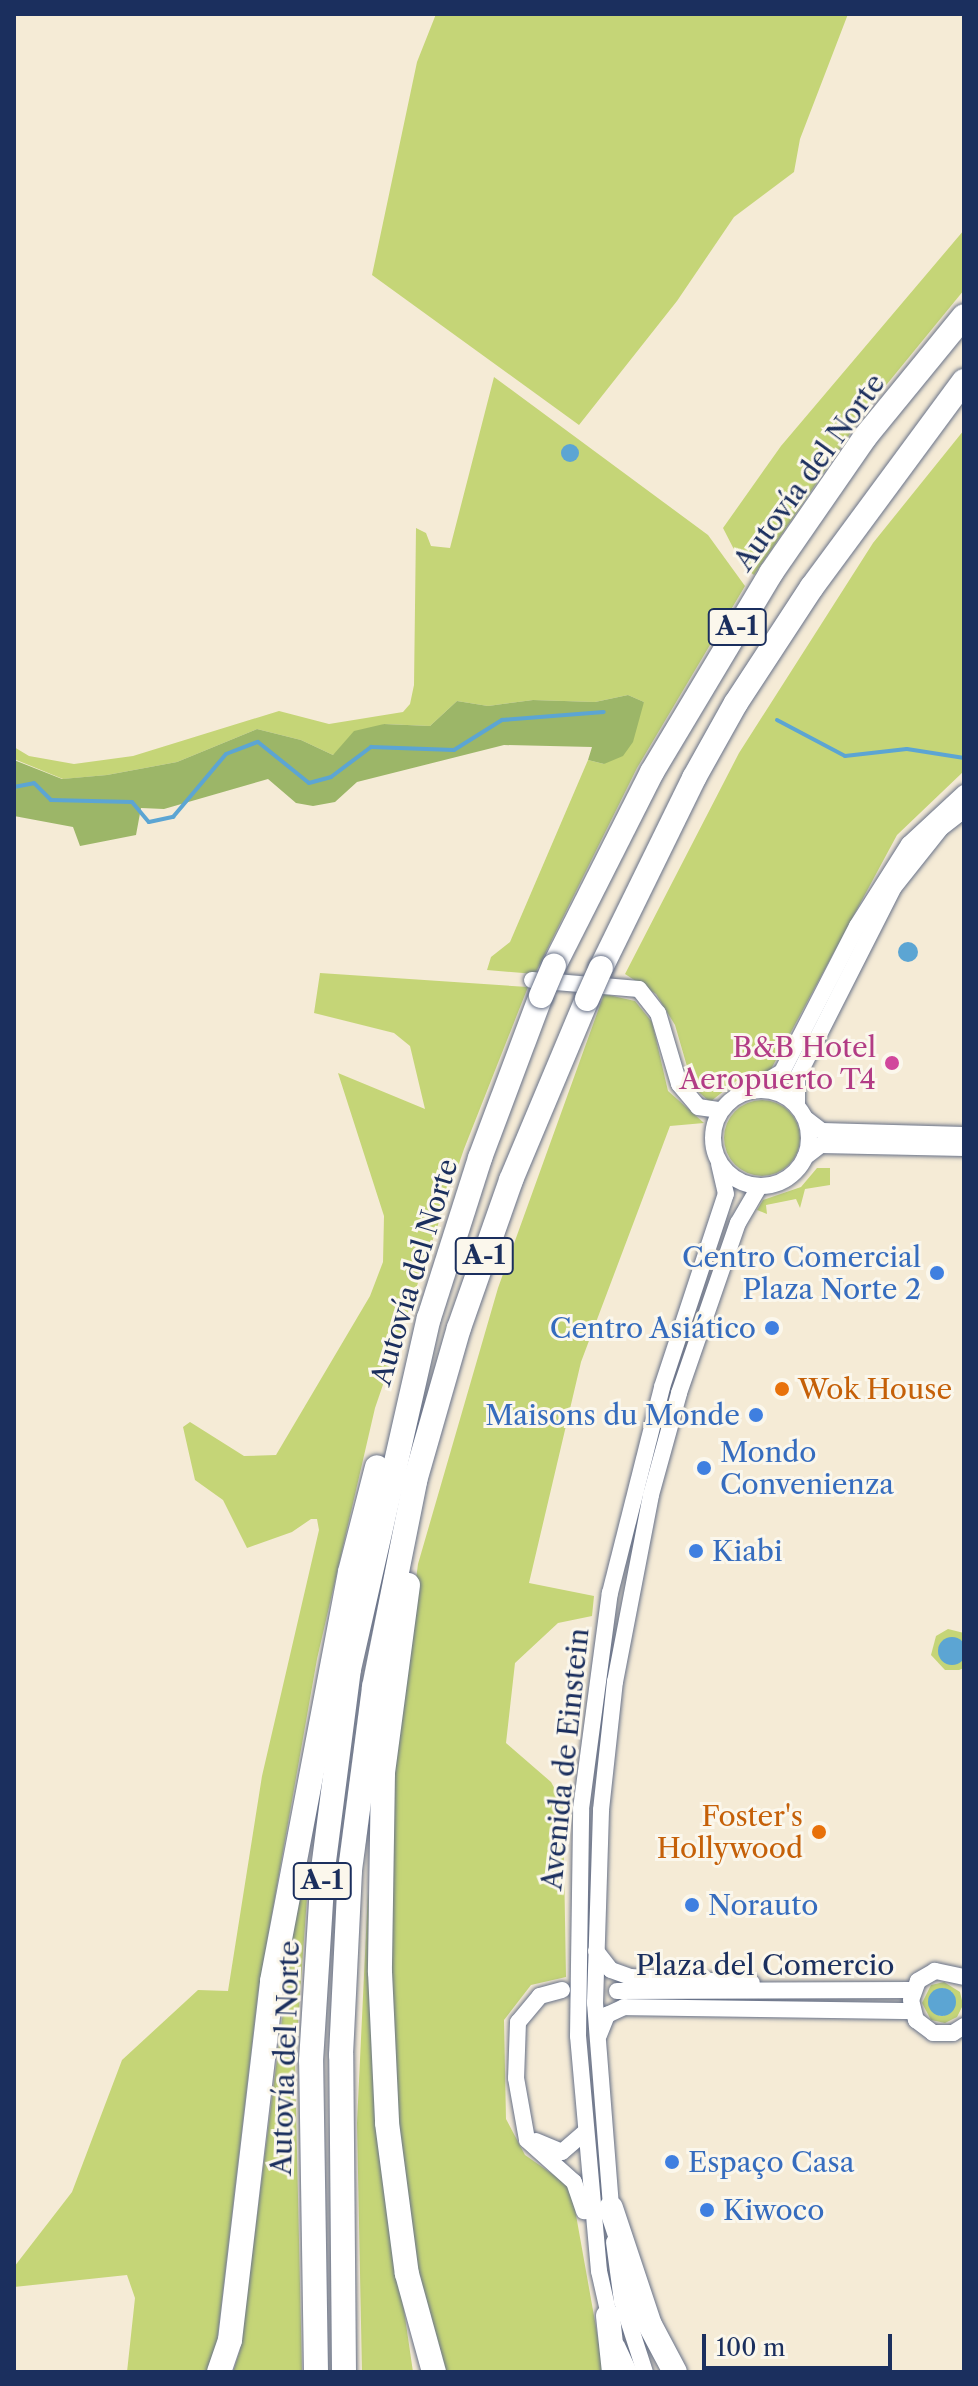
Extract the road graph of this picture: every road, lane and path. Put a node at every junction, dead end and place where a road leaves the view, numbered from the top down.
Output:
1 (964, 316) edge
2 (964, 381) edge
3 (964, 793) edge
4 (964, 810) edge
5 (536, 988) junction
6 (751, 1090) junction
7 (720, 1110) junction
8 (801, 1112) junction
9 (964, 1135) edge
10 (964, 1148) edge
11 (805, 1157) junction
12 (719, 1164) junction
13 (759, 1187) junction
14 (407, 1398) junction
15 (438, 1400) junction
16 (596, 1951) junction
17 (964, 1977) edge
18 (562, 1990) dead end
19 (768, 1990) junction
20 (913, 1990) junction
21 (780, 2007) junction
22 (912, 2011) junction
23 (964, 2026) edge
24 (597, 2048) junction
25 (522, 2125) junction
26 (584, 2133) junction
27 (611, 2208) junction
28 (599, 2271) junction
29 (407, 2274) junction
30 (608, 2316) junction
31 (219, 2372) edge
32 (316, 2372) edge
33 (344, 2372) edge
34 (421, 2372) edge
35 (434, 2372) edge
36 (614, 2372) edge
37 (629, 2372) edge
38 (645, 2372) edge
39 (675, 2372) edge

1 - 5 highway, Autovía del Norte / A-1, bridge
2 - 15 highway, Autovía del Norte / A-1, bridge
3 - 6 street
4 - 8 street
5 - 7 street
5 - 14 highway, Autovía del Norte / A-1
6 - 7 street
6 - 8 street
7 - 12 street
8 - 9 street
8 - 11 street
10 - 11 street
11 - 13 street
12 - 13 street
12 - 26 street, Avenida de Einstein
13 - 16 street, Avenida de Einstein
14 - 31 highway
14 - 32 highway, Autovía del Norte / A-1
15 - 29 highway
15 - 33 highway, Autovía del Norte / A-1
16 - 19 street
16 - 24 street, Avenida de Einstein
17 - 20 street
18 - 25 street
19 - 20 street, Plaza del Comercio
19 - 21 street, Plaza del Comercio
20 - 22 street
21 - 22 street, Plaza del Comercio
21 - 24 street, Plaza del Comercio
22 - 23 street
24 - 27 street, Avenida de Einstein
25 - 26 street
25 - 28 street
26 - 28 street, Avenida de Einstein
27 - 38 street, Avenida de Einstein
27 - 39 highway
28 - 30 street, Avenida de Einstein
29 - 34 highway
29 - 35 highway
30 - 36 highway
30 - 37 street, Avenida de Einstein

